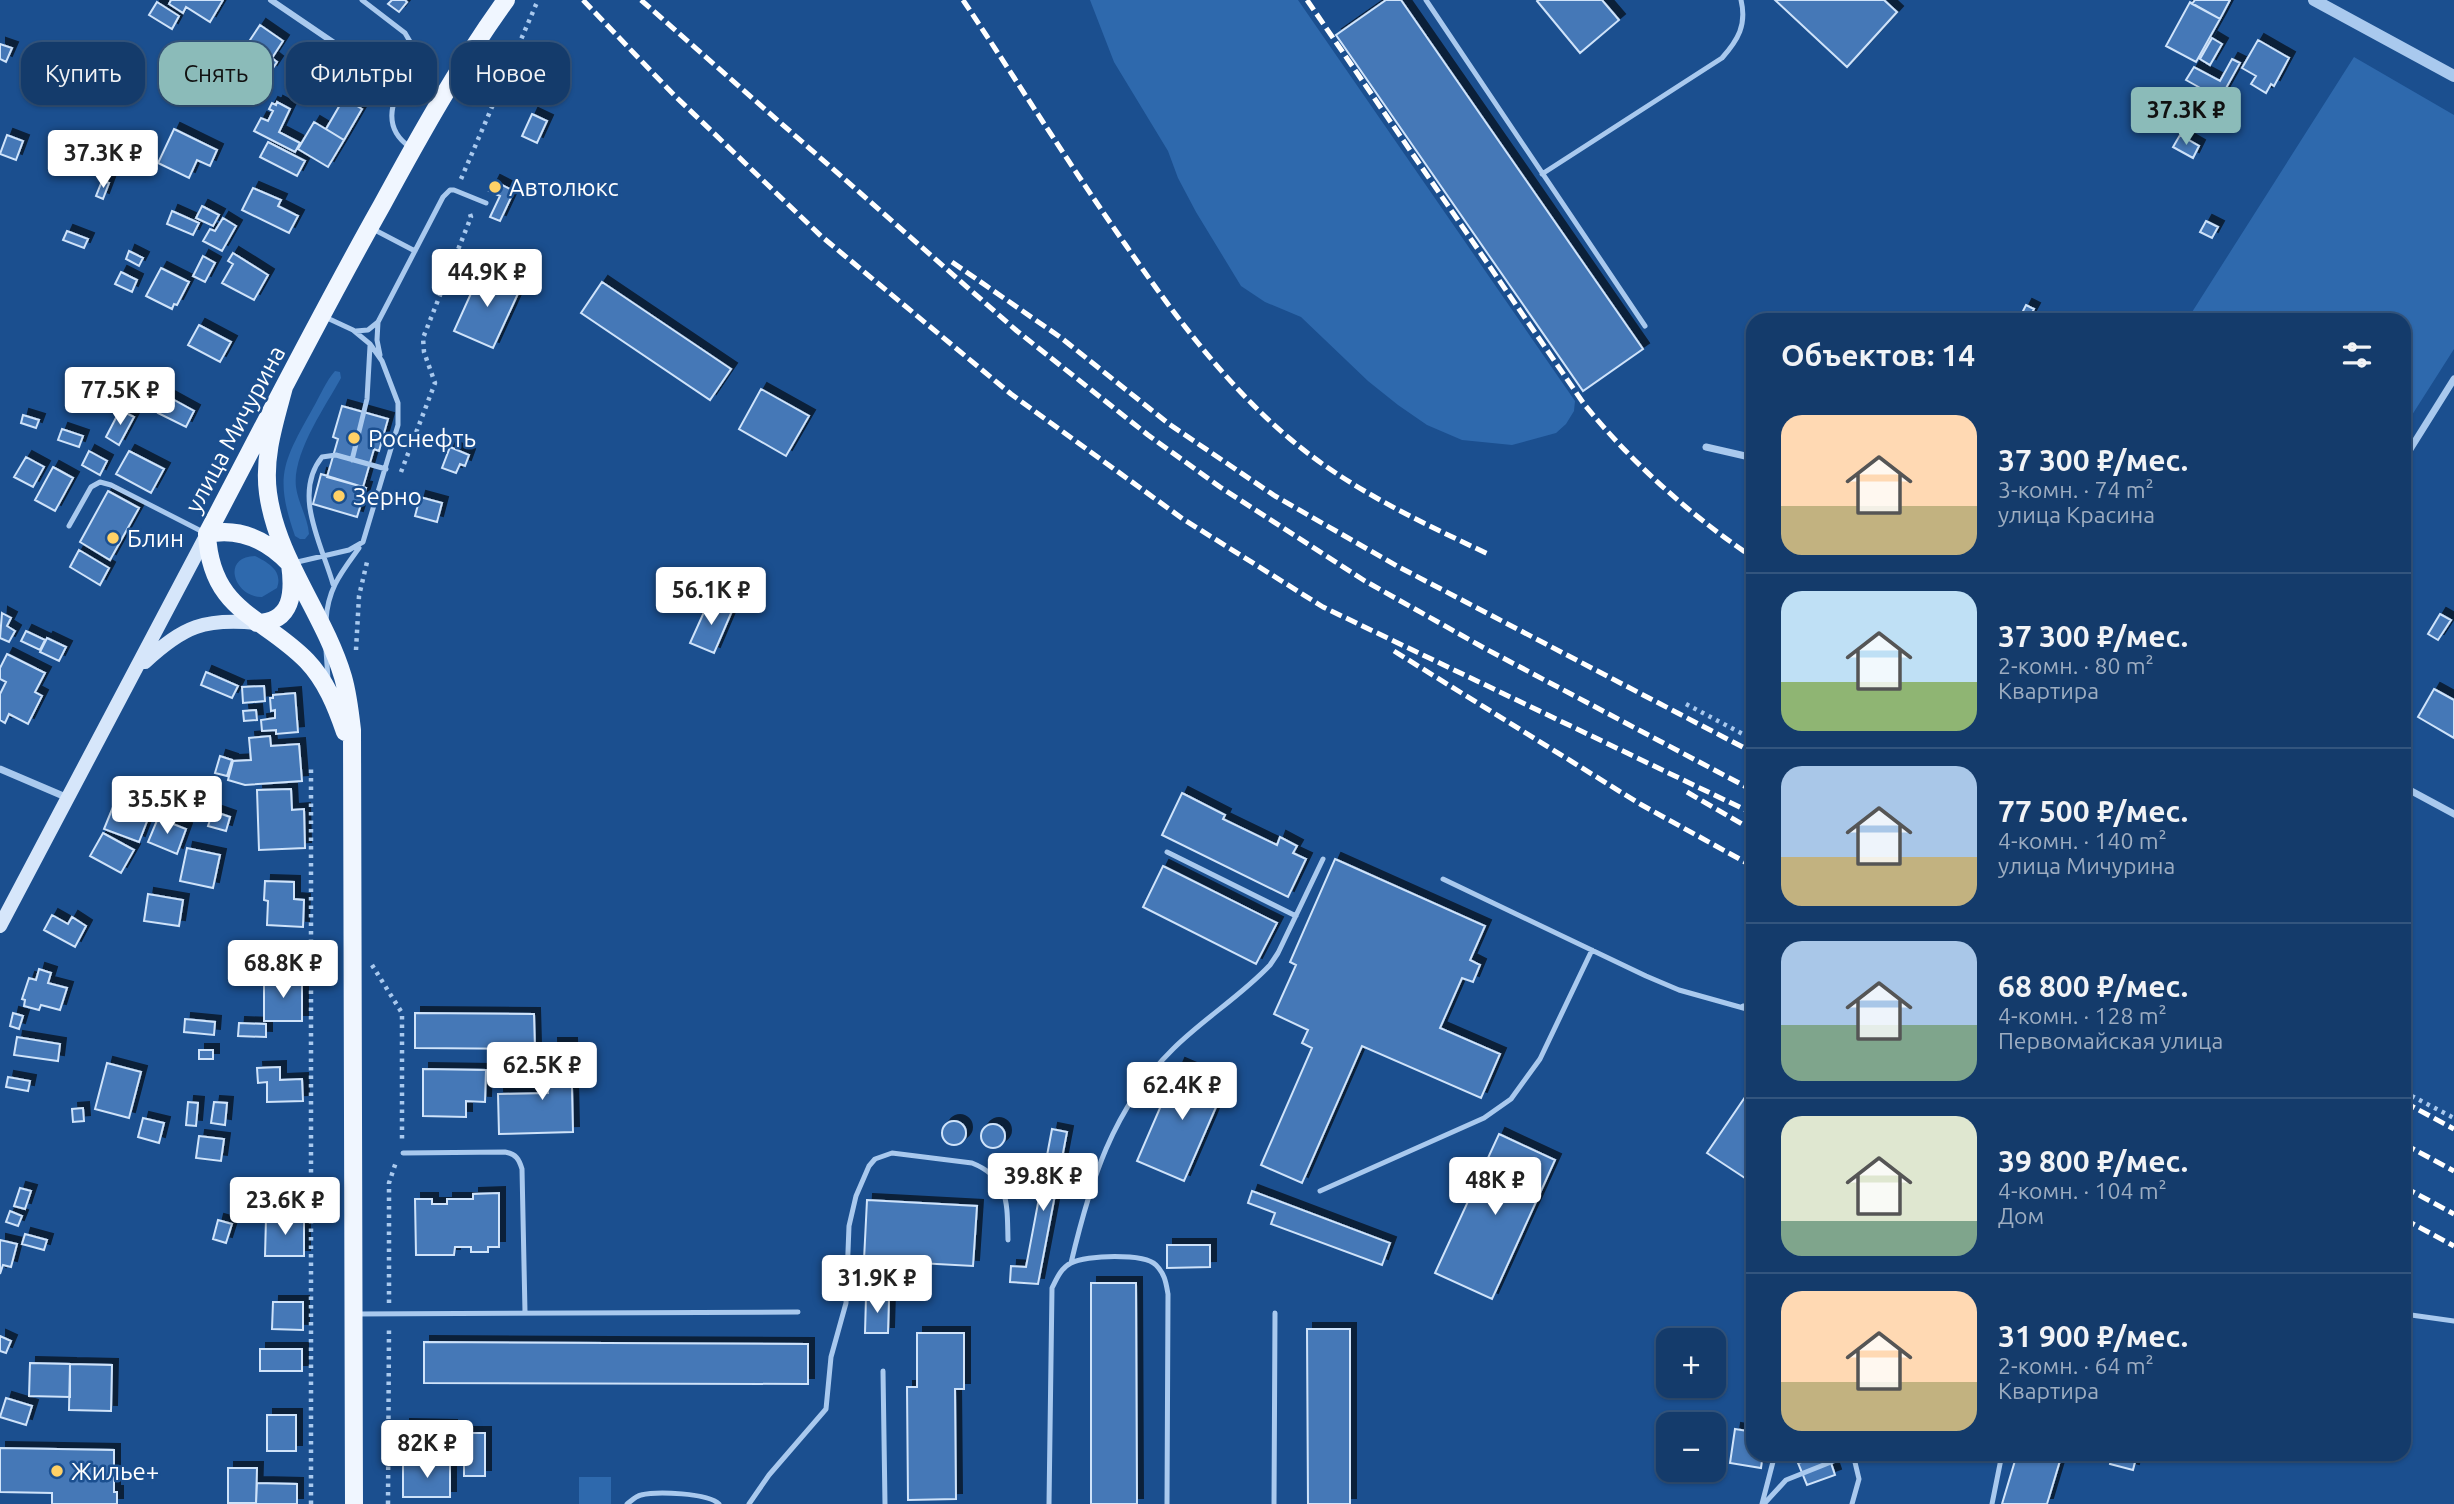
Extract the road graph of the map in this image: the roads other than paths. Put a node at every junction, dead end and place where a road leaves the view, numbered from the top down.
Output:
1 (271, 0) edge
2 (362, 0) edge
3 (506, 0) edge
4 (1426, 0) edge
5 (1741, 0) edge
6 (2314, 0) edge
7 (333, 42) edge
8 (2454, 76) edge
9 (413, 149) junction
10 (1542, 174) junction
11 (486, 203) dead end
12 (369, 227) junction
13 (415, 251) junction
14 (322, 315) junction
15 (379, 323) junction
16 (1645, 326) dead end
17 (353, 331) junction
18 (370, 344) junction
19 (382, 361) junction
20 (2454, 379) edge
21 (284, 387) junction
22 (1706, 447) dead end
23 (2411, 448) edge
24 (1746, 456) edge
25 (352, 460) junction
26 (386, 469) junction
27 (69, 526) dead end
28 (207, 534) junction
29 (363, 542) junction
30 (325, 556) junction
31 (290, 564) junction
32 (333, 584) junction
33 (257, 623) junction
34 (326, 636) junction
35 (137, 670) junction
36 (328, 690) junction
37 (352, 762) junction
38 (0, 769) edge
39 (2411, 791) edge
40 (68, 798) junction
41 (2454, 814) edge
42 (1167, 852) dead end
43 (1322, 859) dead end
44 (1443, 879) dead end
45 (1296, 916) junction
46 (0, 926) edge
47 (1592, 950) junction
48 (1746, 1005) edge
49 (1740, 1006) junction
50 (1746, 1008) edge
51 (403, 1153) dead end
52 (1320, 1191) dead end
53 (1008, 1240) dead end
54 (1071, 1263) junction
55 (526, 1312) junction
56 (798, 1312) dead end
57 (1275, 1313) dead end
58 (352, 1314) junction
59 (2411, 1315) edge
60 (2454, 1321) edge
61 (883, 1371) dead end
62 (1773, 1461) edge
63 (1834, 1461) edge
64 (1854, 1461) edge
65 (2001, 1461) edge
66 (354, 1504) edge
67 (627, 1504) edge
68 (719, 1504) edge
69 (749, 1504) edge
70 (885, 1504) edge
71 (1049, 1504) edge
72 (1167, 1504) edge
73 (1274, 1504) edge
74 (1763, 1504) edge
75 (1852, 1504) edge
76 (1992, 1504) edge

1 - 7 street
2 - 9 lane
3 - 9 main road, улица Мичурина
4 - 10 lane
5 - 10 lane
6 - 8 street
9 - 12 main road, улица Мичурина
10 - 16 lane
11 - 13 lane
12 - 13 lane
12 - 14 main road, улица Мичурина
13 - 15 lane
14 - 17 lane
14 - 21 main road, улица Мичурина
15 - 17 lane
15 - 19 lane
17 - 18 lane
18 - 19 lane
18 - 25 lane
19 - 26 lane
20 - 23 street
21 - 28 main road, улица Мичурина
21 - 31 main road
22 - 24 street
25 - 26 lane
25 - 30 lane
26 - 29 lane
27 - 28 lane
28 - 31 main road
28 - 33 main road
28 - 35 main road, улица Мичурина
29 - 30 lane
29 - 32 lane
30 - 31 lane
30 - 32 lane
31 - 33 main road
31 - 34 main road
32 - 34 lane
33 - 35 main road
33 - 36 main road
34 - 36 lane
34 - 37 main road
35 - 40 main road, улица Мичурина
36 - 37 main road
37 - 58 main road
38 - 40 street
39 - 41 street
40 - 46 main road, улица Мичурина
42 - 45 lane
43 - 45 lane
44 - 47 lane
45 - 54 lane
47 - 49 lane
47 - 52 lane
48 - 49 lane
49 - 50 lane
51 - 55 lane
53 - 69 lane
54 - 71 lane
54 - 72 lane
55 - 56 lane
55 - 58 lane
57 - 73 lane
58 - 66 main road
59 - 60 lane
61 - 70 lane
62 - 74 lane
63 - 74 lane
64 - 75 lane
65 - 76 lane
67 - 68 lane

